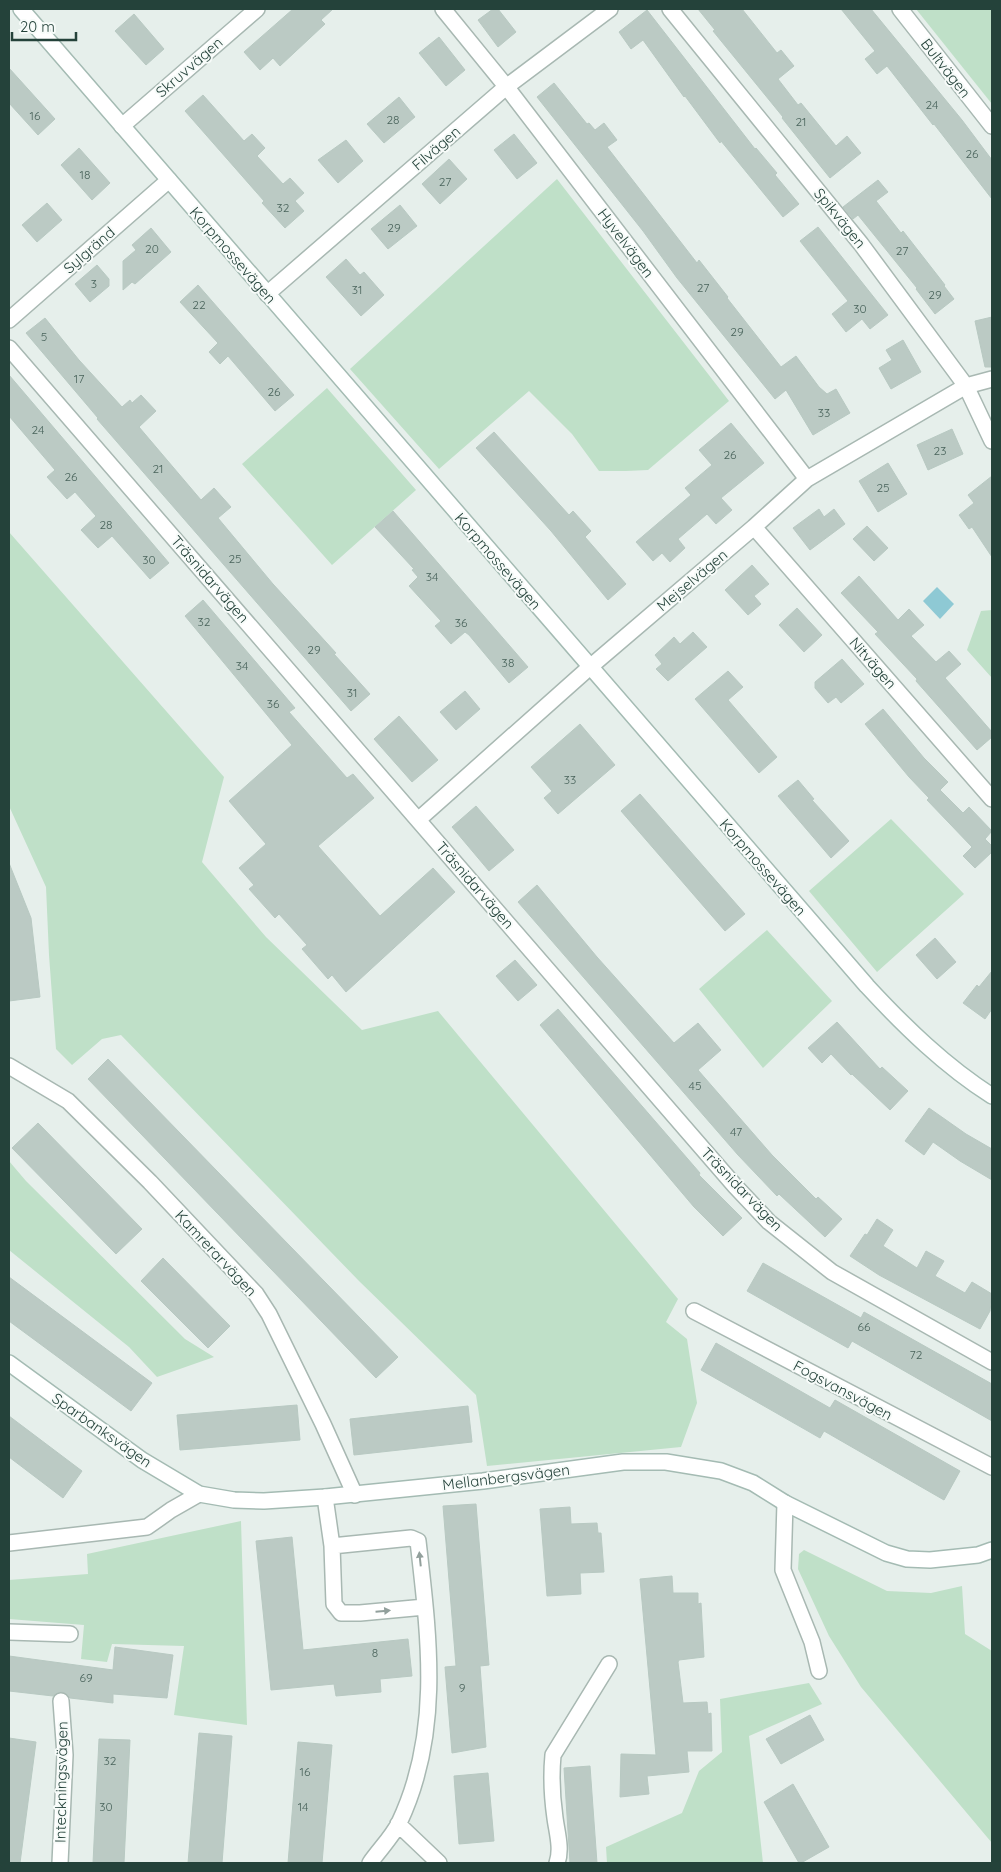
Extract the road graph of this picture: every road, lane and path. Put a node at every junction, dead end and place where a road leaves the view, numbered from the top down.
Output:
1 (21, 9) edge
2 (257, 9) edge
3 (443, 9) edge
4 (610, 9) edge
5 (670, 9) edge
6 (900, 9) edge
7 (506, 87) junction
8 (122, 126) junction
9 (992, 126) edge
10 (169, 180) junction
11 (267, 294) junction
12 (9, 320) edge
13 (9, 348) edge
14 (992, 379) edge
15 (966, 386) junction
16 (992, 441) edge
17 (807, 479) junction
18 (754, 528) junction
19 (590, 667) junction
20 (992, 799) edge
21 (418, 820) junction
22 (9, 1066) edge
23 (992, 1096) edge
24 (694, 1311) dead end
25 (992, 1362) edge
26 (9, 1363) edge
27 (992, 1467) edge
28 (199, 1494) junction
29 (355, 1495) junction
30 (325, 1498) junction
31 (785, 1503) junction
32 (9, 1543) edge
33 (332, 1546) junction
34 (992, 1550) edge
35 (426, 1607) junction
36 (9, 1632) edge
37 (70, 1634) dead end
38 (609, 1664) dead end
39 (819, 1671) dead end
40 (62, 1701) dead end
41 (398, 1824) junction
42 (60, 1863) edge
43 (370, 1863) edge
44 (439, 1863) edge
45 (557, 1863) edge

1 - 8 street, Korpmossevägen
2 - 8 street, Skruvvägen
3 - 7 street, Hyvelvägen
4 - 7 street, Filvägen
5 - 15 street, Spikvägen
6 - 9 street, Bultvägen
7 - 11 street, Filvägen
7 - 17 street, Hyvelvägen
8 - 10 street, Korpmossevägen
10 - 11 street, Korpmossevägen
10 - 12 street, Sylgränd
11 - 19 street, Korpmossevägen
13 - 21 street, Träsnidarvägen
14 - 15 street, Mejselvägen
15 - 16 street, Spikvägen
15 - 17 street, Mejselvägen
17 - 18 street, Mejselvägen
18 - 19 street, Mejselvägen
18 - 20 street, Nitvägen
19 - 21 street, Mejselvägen
19 - 23 street, Korpmossevägen
21 - 25 street, Träsnidarvägen
22 - 29 street, Kamrerarvägen
24 - 27 street, Fogsvansvägen
26 - 28 street, Sparbanksvägen
28 - 30 street, Mellanbergsvägen
28 - 32 street
29 - 30 street, Mellanbergsvägen
29 - 31 street, Mellanbergsvägen
30 - 33 street
31 - 34 street, Mellanbergsvägen
31 - 39 street
35 -> 33 street
33 -> 35 street
35 - 41 street
36 - 37 street
38 - 45 street
40 - 42 street, Inteckningsvägen
41 - 43 street
41 - 44 street

